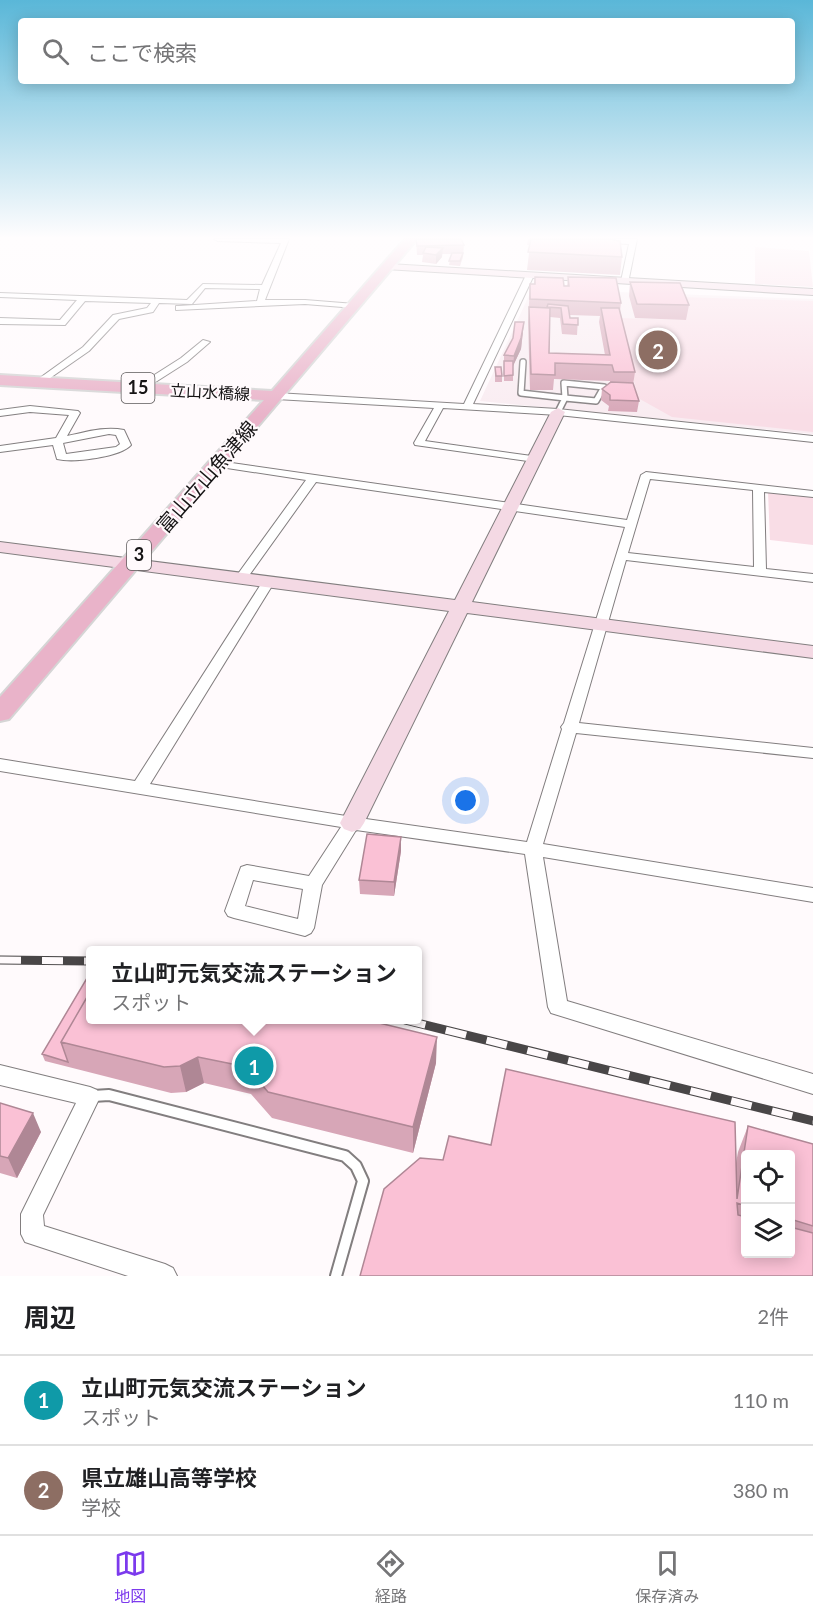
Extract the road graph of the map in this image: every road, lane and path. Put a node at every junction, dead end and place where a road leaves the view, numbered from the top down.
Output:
1 (83, 298) edge
2 (96, 299) edge
3 (192, 299) edge
4 (261, 299) edge
5 (361, 299) edge
6 (519, 299) edge
7 (156, 301) junction
8 (260, 303) junction
9 (355, 306) junction
10 (150, 310) junction
11 (0, 321) edge
12 (206, 342) dead end
13 (523, 362) dead end
14 (0, 380) edge
15 (40, 382) junction
16 (140, 388) junction
17 (602, 390) junction
18 (612, 390) edge
19 (276, 396) junction
20 (441, 404) junction
21 (468, 405) junction
22 (561, 405) junction
23 (0, 413) edge
24 (813, 439) edge
25 (59, 441) junction
26 (0, 448) edge
27 (535, 459) junction
28 (218, 464) junction
29 (313, 478) junction
30 (758, 487) junction
31 (813, 494) edge
32 (510, 506) junction
33 (630, 524) junction
34 (0, 547) edge
35 (623, 556) junction
36 (132, 563) junction
37 (760, 571) junction
38 (241, 578) junction
39 (813, 578) edge
40 (268, 581) junction
41 (461, 605) junction
42 (600, 624) junction
43 (813, 652) edge
44 (0, 713) edge
45 (568, 727) junction
46 (813, 753) edge
47 (0, 765) edge
48 (139, 788) junction
49 (352, 824) junction
50 (533, 849) junction
51 (313, 884) junction
52 (813, 895) edge
53 (0, 1076) edge
54 (813, 1084) edge
55 (90, 1097) junction
56 (165, 1276) edge
57 (336, 1276) edge

1 - 11 street
2 - 7 street
3 - 7 street
4 - 8 street
5 - 9 main road, 富山立山魚津線 / 3
6 - 21 street
7 - 10 street
8 - 9 street
8 - 10 street
9 - 19 main road, 富山立山魚津線 / 3
10 - 15 street
12 - 16 street
13 - 22 lane
14 - 15 main road, 立山水橋線 / 15
15 - 16 main road, 立山水橋線 / 15
16 - 19 main road, 立山水橋線 / 15
17 - 18 lane
17 - 22 lane
17 - 22 lane
19 - 20 street
19 - 28 main road, 富山立山魚津線 / 3
20 - 21 street
20 - 27 street
21 - 22 street
22 - 24 street
22 - 27 street
23 - 25 street
25 - 25 street
25 - 26 street
27 - 32 street
28 - 29 street
28 - 36 main road, 富山立山魚津線 / 3
29 - 32 street
29 - 38 street
30 - 31 street
30 - 33 street
30 - 37 street
32 - 33 street
32 - 41 street
33 - 35 street
34 - 36 street
35 - 37 street
35 - 42 street
36 - 38 street
36 - 44 main road, 富山立山魚津線 / 3
37 - 39 street
38 - 40 street
40 - 41 street
40 - 48 street
41 - 42 street
41 - 49 street
42 - 43 street
42 - 45 street
45 - 46 street
45 - 50 street
47 - 48 street
48 - 49 street
49 - 50 street
49 - 51 street
50 - 52 street
50 - 54 street
51 - 51 street
53 - 55 street
55 - 56 street
55 - 57 lane

